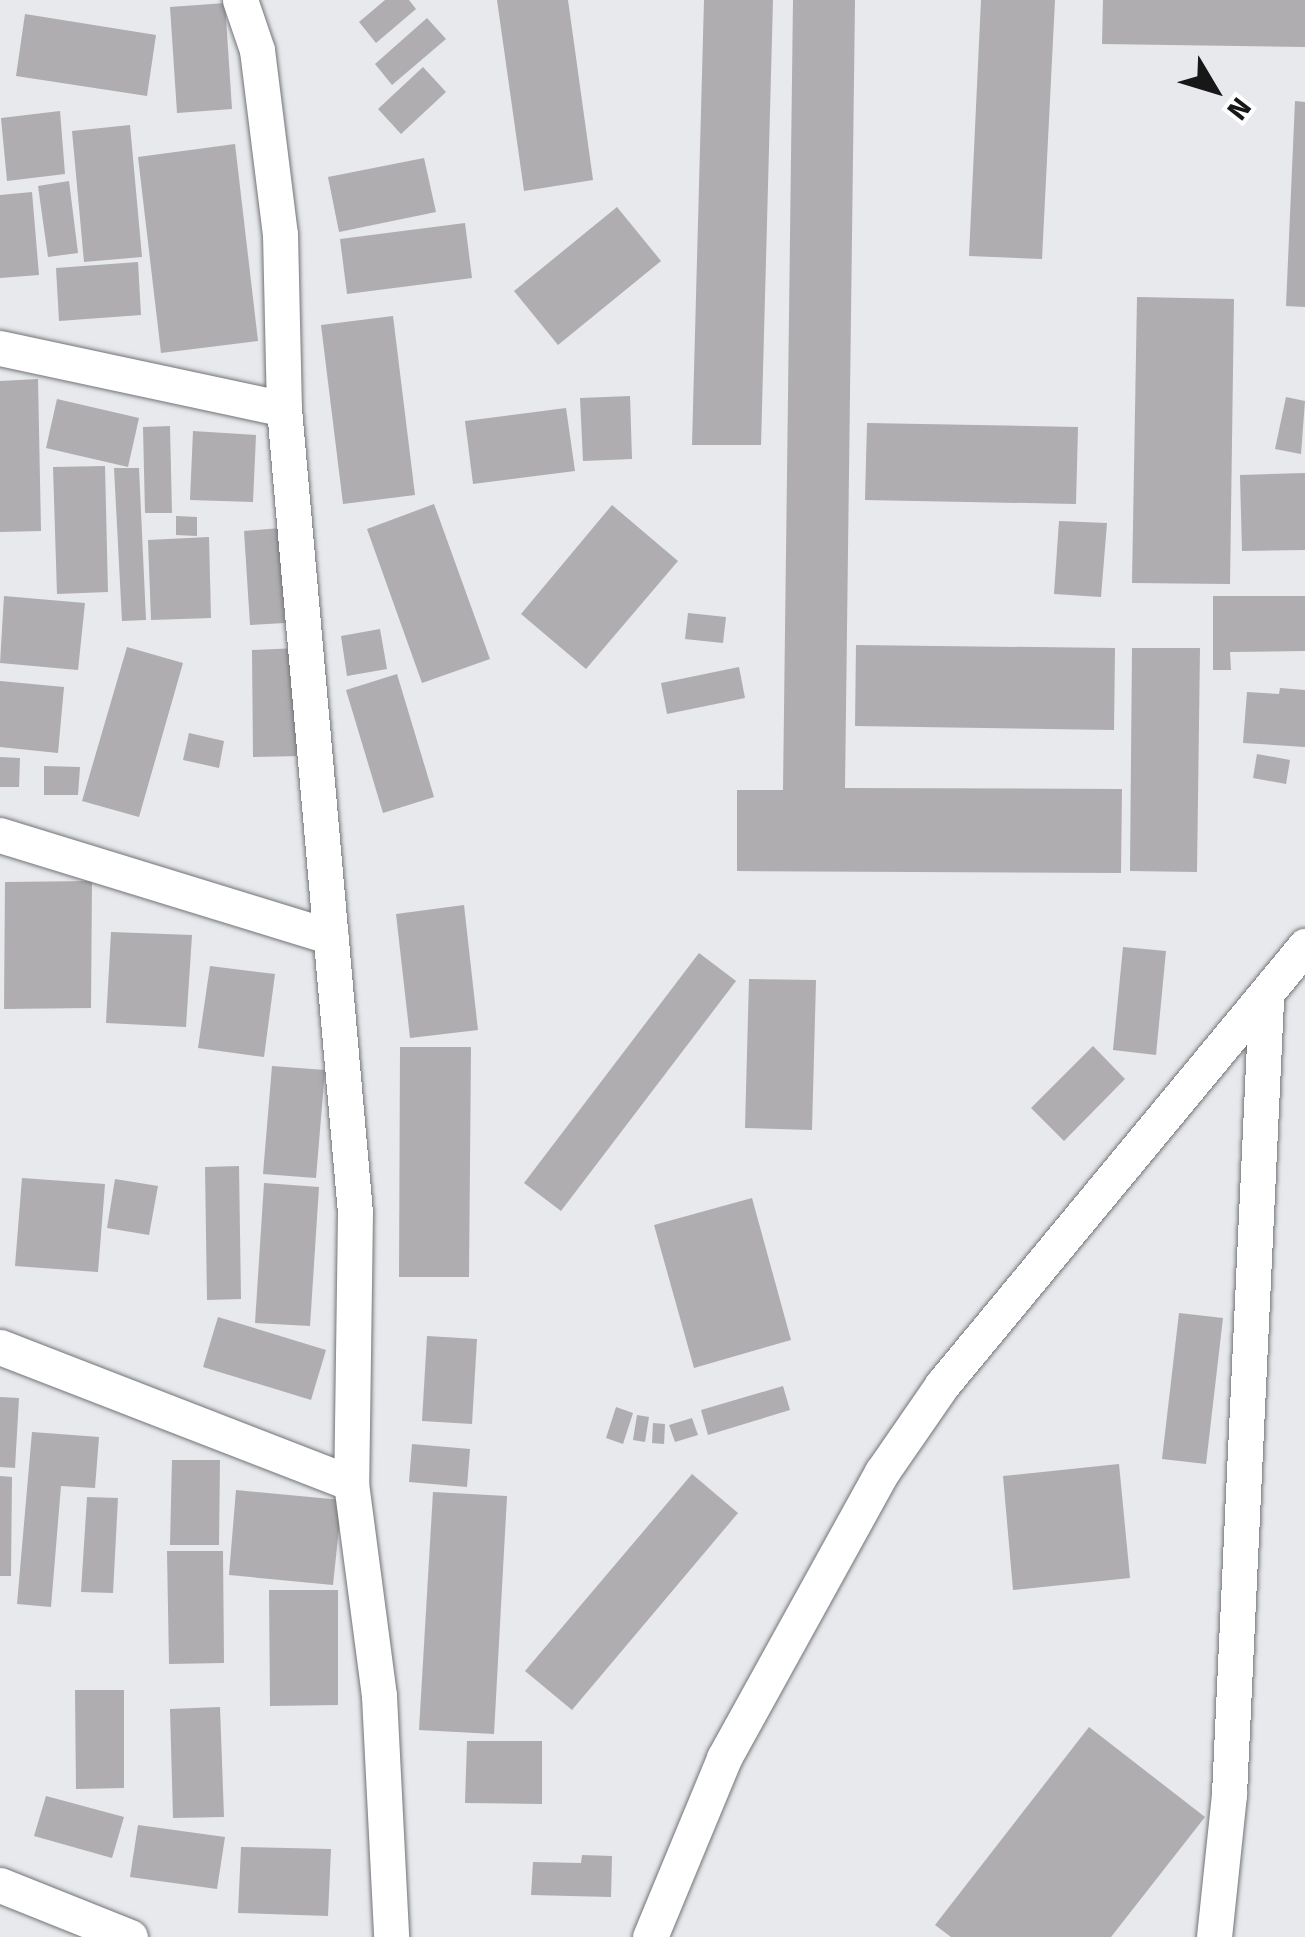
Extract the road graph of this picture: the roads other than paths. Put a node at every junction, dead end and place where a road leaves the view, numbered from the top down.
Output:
1 (240, 0) edge
2 (0, 348) edge
3 (284, 410) junction
4 (0, 835) edge
5 (331, 938) junction
6 (1305, 946) edge
7 (1266, 1000) junction
8 (0, 1346) edge
9 (351, 1483) junction
10 (0, 1886) edge
11 (130, 1937) edge
12 (391, 1937) edge
13 (650, 1937) edge
14 (1214, 1937) edge

1 - 3 street
2 - 3 street
3 - 5 street
4 - 5 street
5 - 9 street
6 - 7 street
7 - 13 street
7 - 14 street
8 - 9 street
9 - 12 street
10 - 11 street

